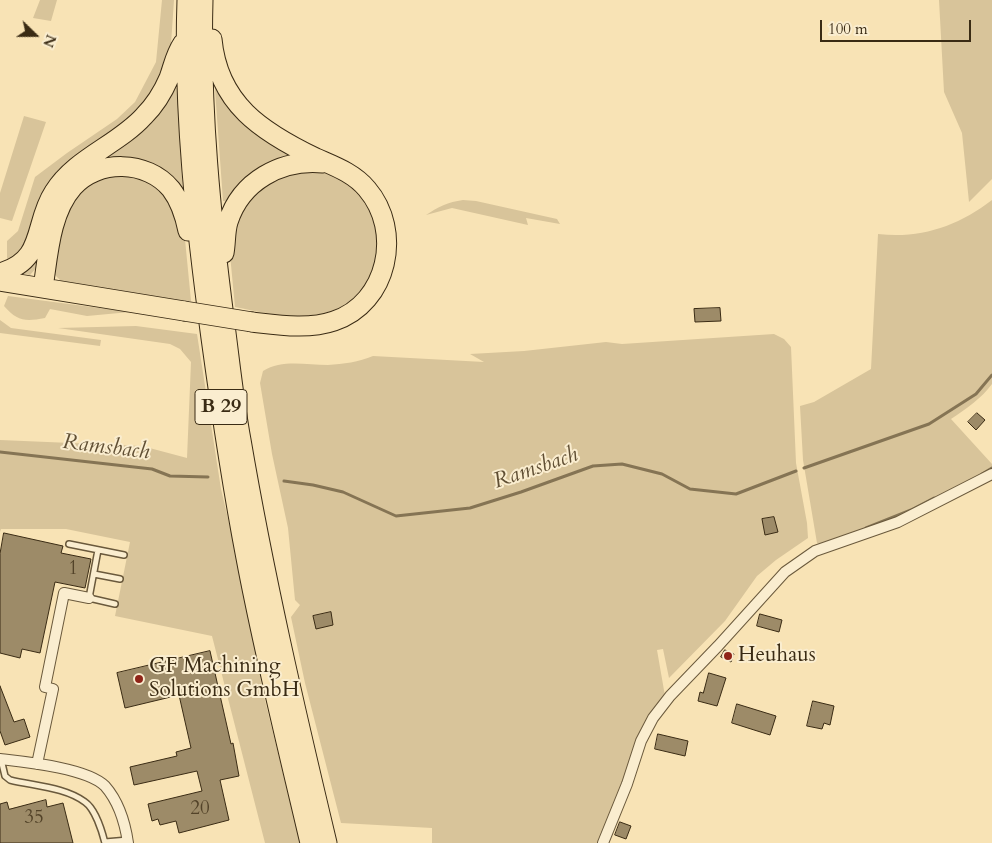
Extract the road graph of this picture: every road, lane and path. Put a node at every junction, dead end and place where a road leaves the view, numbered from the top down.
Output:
1 (187, 0) edge
2 (203, 0) edge
3 (210, 0) edge
4 (186, 40) junction
5 (334, 166) junction
6 (200, 254) junction
7 (218, 272) junction
8 (0, 273) edge
9 (0, 281) edge
10 (42, 288) junction
11 (992, 474) edge
12 (69, 544) dead end
13 (98, 550) junction
14 (124, 555) dead end
15 (94, 574) junction
16 (120, 579) dead end
17 (88, 598) junction
18 (116, 604) dead end
19 (1, 759) edge
20 (37, 764) junction
21 (105, 842) edge
22 (128, 842) edge
23 (310, 843) edge
24 (327, 843) edge
25 (603, 843) edge

1 - 4 highway, B 29
2 - 7 highway, B 29
3 - 5 highway
4 - 6 highway, B 29
4 - 8 highway
5 - 7 highway
5 - 10 highway, bridge
6 - 10 highway
6 - 23 highway, B 29
7 - 24 highway, B 29
9 - 10 highway
11 - 25 street
12 - 13 lane
13 - 14 lane
13 - 15 lane
15 - 16 lane
15 - 17 lane
17 - 18 lane
17 - 20 street
19 - 20 street
19 - 21 lane
20 - 22 street
21 - 22 lane

